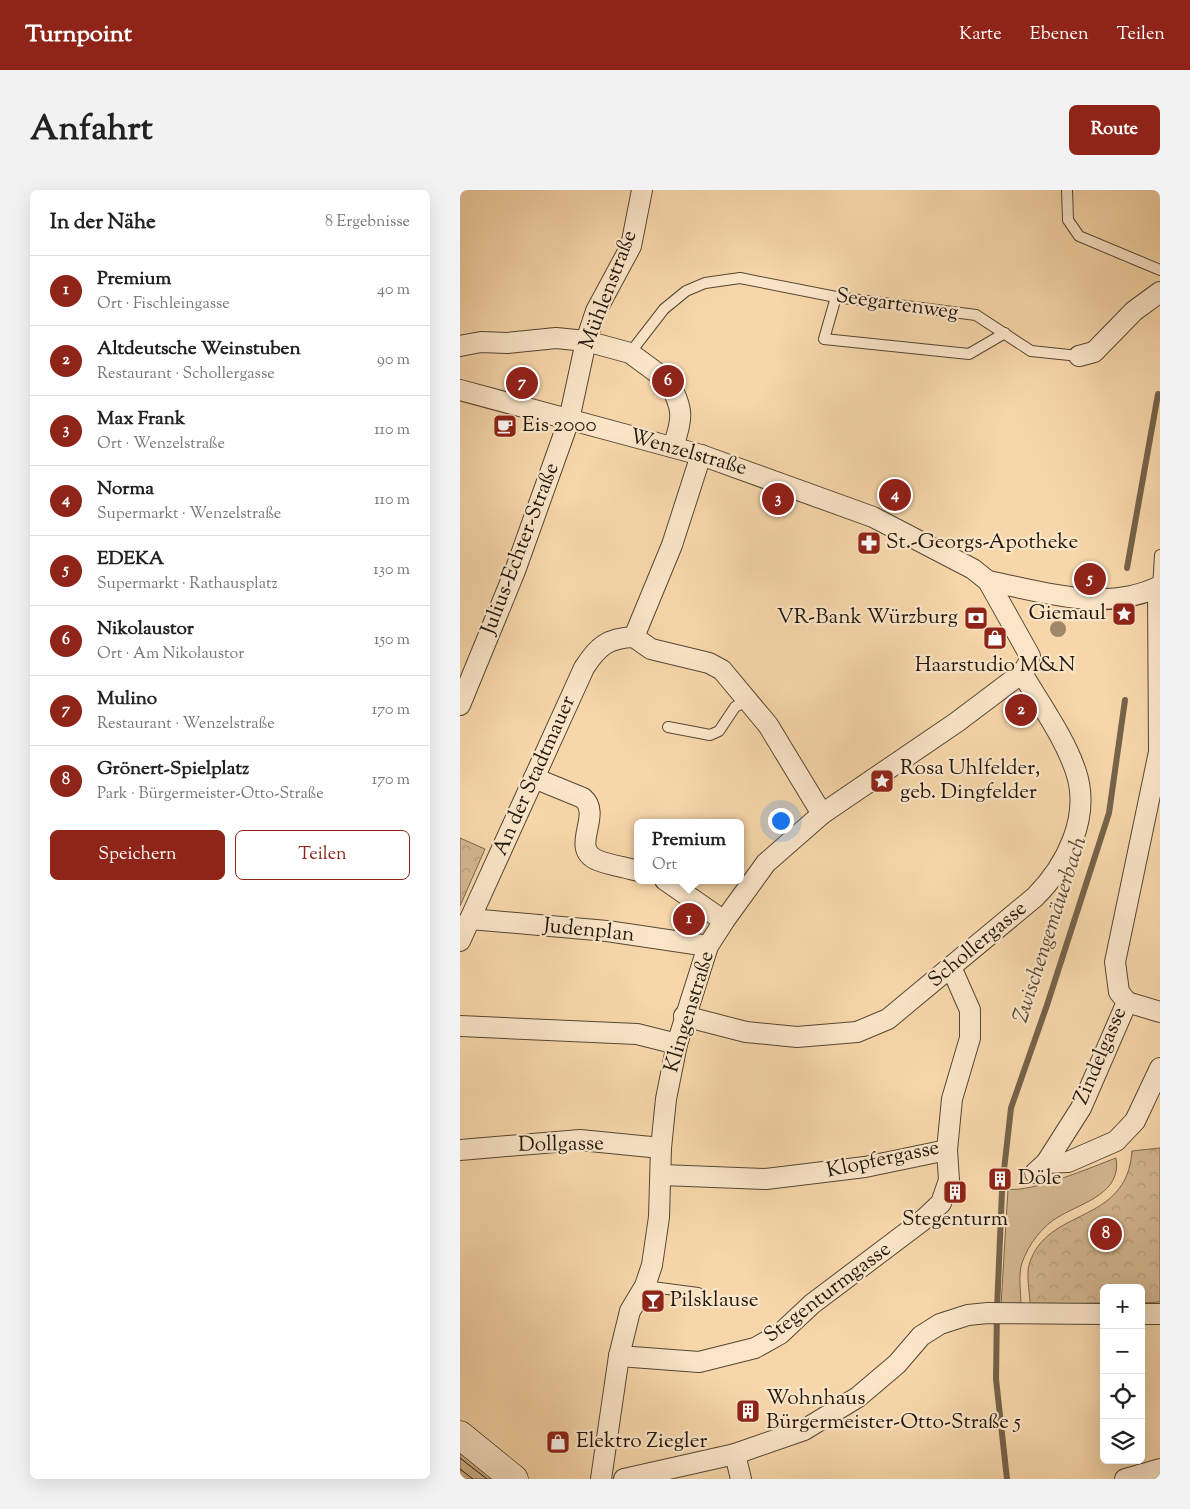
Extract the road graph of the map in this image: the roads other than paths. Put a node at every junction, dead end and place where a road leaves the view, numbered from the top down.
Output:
1 (642, 190) edge
2 (1067, 190) edge
3 (1160, 270) edge
4 (1160, 292) edge
5 (836, 297) junction
6 (1005, 333) junction
7 (586, 341) junction
8 (460, 346) edge
9 (630, 353) junction
10 (1079, 356) joint
11 (460, 390) edge
12 (569, 420) junction
13 (674, 447) junction
14 (701, 455) junction
15 (1160, 554) edge
16 (988, 581) junction
17 (1159, 587) edge
18 (634, 637) junction
19 (1026, 664) junction
20 (746, 701) junction
21 (460, 705) edge
22 (668, 727) dead end
23 (1160, 752) edge
24 (534, 778) junction
25 (822, 814) junction
26 (634, 870) edge
27 (671, 884) edge
28 (470, 919) junction
29 (724, 921) junction
30 (460, 941) edge
31 (708, 946) junction
32 (951, 967) junction
33 (1127, 1002) junction
34 (1160, 1012) edge
35 (684, 1016) junction
36 (460, 1026) edge
37 (677, 1044) junction
38 (1160, 1068) edge
39 (661, 1148) junction
40 (460, 1150) edge
41 (947, 1150) junction
42 (662, 1175) junction
43 (645, 1286) junction
44 (698, 1293) dead end
45 (1100, 1314) edge
46 (1145, 1314) edge
47 (1160, 1314) edge
48 (619, 1356) junction
49 (460, 1435) edge
50 (735, 1454) junction
51 (1160, 1469) edge
52 (514, 1479) edge
53 (601, 1479) edge
54 (624, 1479) edge
55 (741, 1479) edge
56 (1125, 1479) edge

1 - 7 street, Mühlenstraße
2 - 3 lane
4 - 10 street, Seegartenweg
5 - 6 lane, Seegartenweg
5 - 6 lane
5 - 9 lane, Seegartenweg
6 - 10 lane, Seegartenweg
7 - 8 street
7 - 9 street
7 - 12 street, Mühlenstraße
9 - 13 street
11 - 12 street, Wenzelstraße
12 - 13 street, Wenzelstraße
12 - 21 street, Julius-Echter-Straße
13 - 14 street, Wenzelstraße
14 - 16 street, Wenzelstraße
14 - 18 street
15 - 17 lane
16 - 17 street
16 - 19 street, Schollergasse
17 - 23 street, Zindelgasse
18 - 20 street
18 - 24 street, An der Stadtmauer
19 - 25 street, Klingenstraße
19 - 32 street, Schollergasse
20 - 22 lane
20 - 25 street
23 - 33 street, Zindelgasse
24 - 26 street
24 - 28 street, An der Stadtmauer
25 - 29 street, Klingenstraße
27 - 29 street
28 - 30 street, An der Stadtmauer
28 - 31 street, Judenplan
29 - 31 street, Klingenstraße
31 - 35 street, Klingenstraße
32 - 35 street, Schollergasse
32 - 41 street, Klopfergasse
33 - 34 street
33 - 38 street, Zindelgasse
35 - 37 street, Klingenstraße
36 - 37 street
37 - 39 street, Klingenstraße
39 - 40 street, Dollgasse
39 - 42 street, Klingenstraße
41 - 42 street, Klopfergasse
41 - 48 street, Stegenturmgasse
42 - 43 street, Klingenstraße
43 - 44 lane
43 - 48 street, Klingenstraße
45 - 50 street
46 - 47 street
48 - 53 street, Klingenstraße
49 - 52 main road
50 - 54 street
50 - 55 street
51 - 56 street

